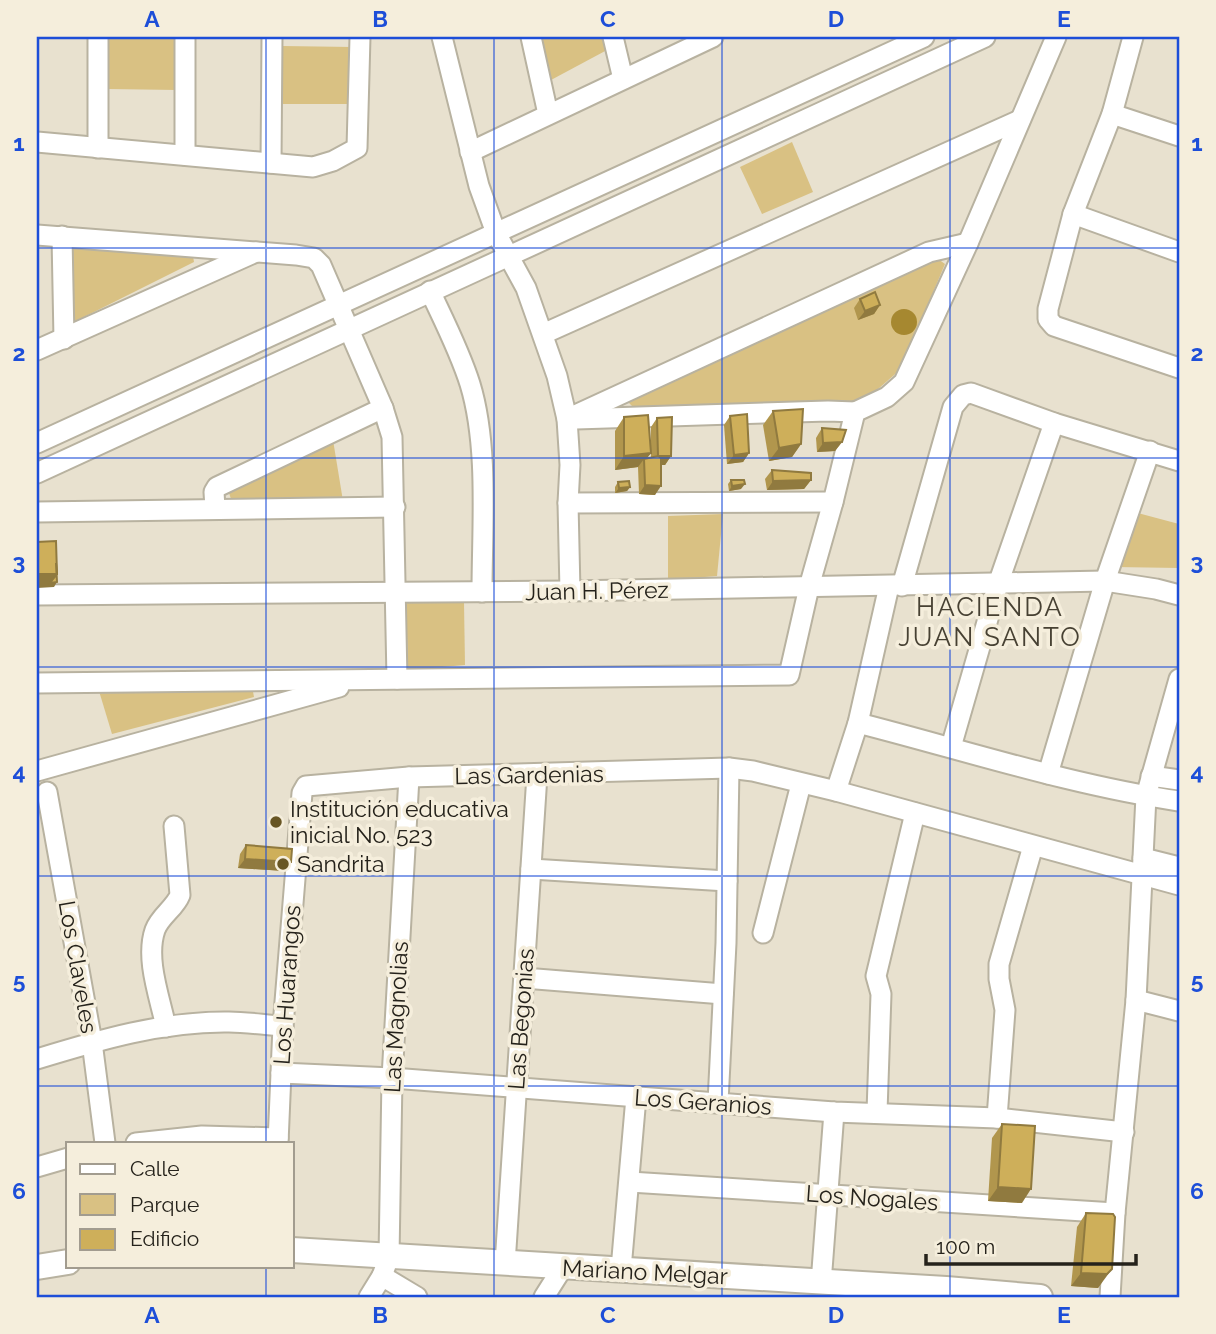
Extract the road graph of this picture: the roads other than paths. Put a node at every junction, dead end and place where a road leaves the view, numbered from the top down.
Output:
1 (98, 37) edge
2 (185, 37) edge
3 (272, 37) edge
4 (360, 37) edge
5 (442, 37) edge
6 (531, 37) edge
7 (612, 37) edge
8 (713, 37) edge
9 (924, 37) edge
10 (985, 37) edge
11 (1056, 37) edge
12 (1133, 37) edge
13 (623, 79) junction
14 (548, 114) junction
15 (1112, 114) junction
16 (1020, 120) junction
17 (1179, 136) edge
18 (37, 142) edge
19 (98, 148) junction
20 (470, 152) junction
21 (185, 155) junction
22 (271, 163) junction
23 (1073, 214) junction
24 (496, 233) junction
25 (37, 234) edge
26 (62, 236) junction
27 (968, 243) junction
28 (257, 252) junction
29 (1179, 252) edge
30 (508, 254) junction
31 (430, 291) junction
32 (339, 305) junction
33 (349, 328) junction
34 (542, 334) junction
35 (64, 339) junction
36 (37, 350) edge
37 (1179, 368) edge
38 (383, 408) junction
39 (855, 412) junction
40 (567, 419) junction
41 (1054, 422) junction
42 (37, 443) edge
43 (1150, 451) junction
44 (1179, 461) edge
45 (37, 473) edge
46 (833, 502) junction
47 (568, 503) junction
48 (395, 507) junction
49 (215, 508) junction
50 (37, 512) edge
51 (1105, 580) junction
52 (998, 584) junction
53 (895, 586) junction
54 (1179, 586) edge
55 (809, 587) junction
56 (1156, 589) junction
57 (570, 591) junction
58 (482, 592) junction
59 (396, 593) junction
60 (37, 595) edge
61 (1179, 595) edge
62 (397, 679) junction
63 (1179, 679) edge
64 (362, 681) junction
65 (37, 683) edge
66 (858, 723) junction
67 (951, 747) junction
68 (729, 768) junction
69 (37, 771) edge
70 (1048, 774) junction
71 (537, 775) junction
72 (1151, 776) junction
73 (410, 777) junction
74 (1179, 780) edge
75 (801, 784) junction
76 (306, 786) joint
77 (836, 791) junction
78 (47, 792) dead end
79 (1146, 796) junction
80 (1179, 801) edge
81 (915, 813) junction
82 (174, 826) dead end
83 (1033, 846) junction
84 (1143, 866) junction
85 (1179, 867) edge
86 (531, 869) junction
87 (727, 881) junction
88 (1179, 885) edge
89 (763, 933) dead end
90 (524, 978) junction
91 (723, 994) junction
92 (1136, 1000) junction
93 (1179, 1011) edge
94 (283, 1026) junction
95 (166, 1027) junction
96 (92, 1042) junction
97 (37, 1059) edge
98 (281, 1073) junction
99 (392, 1078) junction
100 (517, 1087) junction
101 (636, 1097) junction
102 (718, 1102) junction
103 (834, 1112) junction
104 (877, 1112) junction
105 (997, 1118) junction
106 (1124, 1132) junction
107 (202, 1140) edge
108 (278, 1140) edge
109 (106, 1142) edge
110 (158, 1142) edge
111 (66, 1159) edge
112 (37, 1167) edge
113 (630, 1182) junction
114 (828, 1195) junction
115 (1115, 1213) junction
116 (294, 1250) edge
117 (66, 1262) edge
118 (505, 1264) junction
119 (385, 1267) junction
120 (563, 1267) junction
121 (37, 1268) edge
122 (621, 1269) junction
123 (821, 1283) junction
124 (883, 1291) edge
125 (953, 1293) edge
126 (369, 1297) edge
127 (417, 1297) edge
128 (544, 1297) edge
129 (1040, 1297) edge
130 (1110, 1297) edge

1 - 19 street
2 - 21 street
3 - 22 street
4 - 22 street
5 - 20 street
6 - 14 street
7 - 13 street
8 - 13 street
9 - 24 street
10 - 30 street
11 - 16 street
12 - 15 street
13 - 14 street
14 - 20 street
15 - 17 street
15 - 23 street
16 - 27 street
16 - 34 street
18 - 19 street
19 - 21 street
20 - 24 street
21 - 22 street
23 - 29 street
23 - 37 street
24 - 30 street
24 - 32 street
25 - 26 street
26 - 28 street
26 - 35 street
27 - 39 street
27 - 40 street
28 - 32 street
28 - 35 street
30 - 31 street
30 - 34 street
31 - 33 street
31 - 58 street
32 - 33 street
32 - 42 street
33 - 38 street
33 - 45 street
34 - 40 street
35 - 36 street
38 - 48 street
38 - 49 street
39 - 40 street
39 - 46 street
40 - 47 street
41 - 43 street
41 - 52 street
41 - 53 street
43 - 44 street
43 - 51 street
46 - 47 street
46 - 55 street
47 - 57 street
48 - 49 street
48 - 59 street
49 - 50 street
51 - 52 street, Juan H. Pérez
51 - 56 street, Juan H. Pérez
51 - 70 street
52 - 53 street, Juan H. Pérez
52 - 67 street
53 - 55 street, Juan H. Pérez
53 - 66 street
54 - 56 street
55 - 57 street, Juan H. Pérez
55 - 62 street
56 - 61 street
57 - 58 street, Juan H. Pérez
58 - 59 street, Juan H. Pérez
59 - 60 street, Juan H. Pérez
59 - 62 street
62 - 64 street
63 - 72 street
64 - 65 street
64 - 69 street
66 - 67 street
66 - 77 street
67 - 70 street
68 - 71 street, Las Gardenias
68 - 75 street, Las Gardenias
68 - 87 street
70 - 79 street
71 - 73 street, Las Gardenias
71 - 86 street, Las Begonias
72 - 74 street
72 - 79 street
73 - 76 street, Las Gardenias
73 - 99 street, Las Magnolias
75 - 77 street, Las Gardenias
75 - 89 street
76 - 94 street, Los Huarangos
77 - 81 street, Las Gardenias
78 - 96 street, Los Claveles
79 - 80 street
79 - 84 street
81 - 83 street, Las Gardenias
81 - 104 street
82 - 95 street
83 - 84 street, Las Gardenias
83 - 105 street
84 - 85 street
84 - 88 street
84 - 92 street
86 - 87 street
86 - 90 street, Las Begonias
87 - 91 street
90 - 91 street
90 - 100 street, Las Begonias
91 - 102 street
92 - 93 street
92 - 106 street
94 - 95 street
94 - 98 street, Los Huarangos
95 - 96 street
96 - 97 street
96 - 109 street, Los Claveles
98 - 99 street, Los Geranios
98 - 108 street, Los Huarangos
99 - 100 street, Los Geranios
99 - 119 street, Las Magnolias
100 - 101 street, Los Geranios
100 - 118 street, Las Begonias
101 - 102 street, Los Geranios
101 - 113 street
102 - 103 street, Los Geranios
103 - 104 street, Los Geranios
103 - 114 street
104 - 105 street, Los Geranios
105 - 106 street, Los Geranios
106 - 115 street
107 - 108 street
107 - 110 street
111 - 112 street
113 - 114 street, Los Nogales
113 - 122 street
114 - 115 street, Los Nogales
114 - 123 street
115 - 130 street
116 - 119 main road, Mariano Melgar
117 - 121 main road
118 - 119 main road, Mariano Melgar
118 - 120 main road, Mariano Melgar
119 - 126 street
119 - 127 street
120 - 122 main road, Mariano Melgar
120 - 128 street
122 - 123 main road, Mariano Melgar
123 - 124 main road, Mariano Melgar
124 - 125 main road, Mariano Melgar
125 - 129 main road, Mariano Melgar

